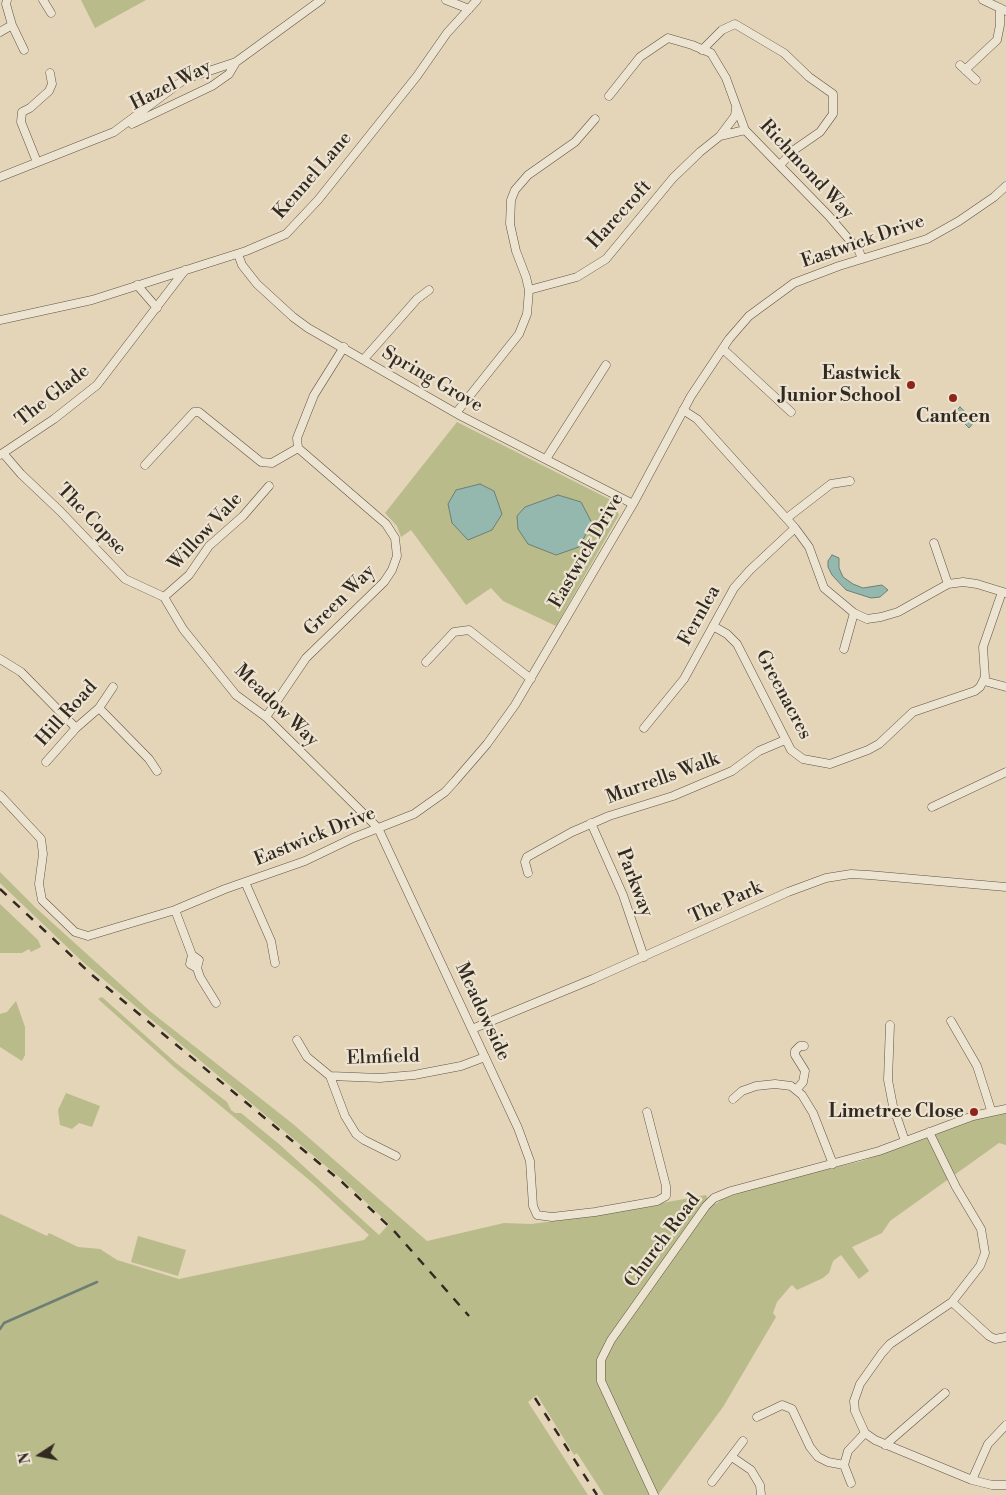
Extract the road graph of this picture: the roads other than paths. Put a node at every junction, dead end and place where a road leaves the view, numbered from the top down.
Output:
1 (7, 0) edge
2 (43, 0) edge
3 (321, 0) edge
4 (446, 0) edge
5 (477, 0) edge
6 (982, 0) edge
7 (469, 9) junction
8 (1003, 9) edge
9 (51, 13) dead end
10 (12, 25) junction
11 (0, 32) edge
12 (24, 50) dead end
13 (702, 50) junction
14 (236, 62) junction
15 (50, 73) dead end
16 (976, 80) dead end
17 (609, 96) dead end
18 (737, 104) junction
19 (595, 119) dead end
20 (745, 130) junction
21 (114, 132) junction
22 (720, 136) junction
23 (37, 162) junction
24 (780, 165) junction
25 (0, 177) edge
26 (1006, 186) edge
27 (238, 254) junction
28 (862, 259) junction
29 (185, 270) junction
30 (137, 285) junction
31 (429, 290) dead end
32 (529, 290) junction
33 (157, 308) junction
34 (0, 320) edge
35 (344, 347) junction
36 (723, 349) junction
37 (364, 360) junction
38 (606, 365) dead end
39 (683, 410) junction
40 (791, 412) dead end
41 (456, 413) junction
42 (298, 448) junction
43 (2, 454) edge
44 (546, 459) junction
45 (145, 465) dead end
46 (850, 481) dead end
47 (269, 486) dead end
48 (633, 504) junction
49 (786, 518) junction
50 (795, 528) junction
51 (934, 543) dead end
52 (948, 584) junction
53 (1004, 592) edge
54 (164, 597) junction
55 (854, 613) junction
56 (713, 626) junction
57 (844, 649) dead end
58 (0, 658) edge
59 (426, 662) dead end
60 (530, 679) junction
61 (984, 681) junction
62 (1006, 687) edge
63 (113, 688) dead end
64 (99, 708) junction
65 (266, 717) junction
66 (76, 728) junction
67 (644, 728) dead end
68 (786, 740) junction
69 (46, 762) dead end
70 (156, 771) dead end
71 (1006, 772) edge
72 (0, 795) edge
73 (932, 807) dead end
74 (591, 823) junction
75 (378, 828) junction
76 (528, 873) dead end
77 (245, 882) junction
78 (1006, 887) edge
79 (175, 910) junction
80 (644, 957) junction
81 (275, 963) dead end
82 (216, 1003) dead end
83 (951, 1021) dead end
84 (890, 1025) dead end
85 (472, 1029) junction
86 (296, 1040) dead end
87 (804, 1046) dead end
88 (485, 1057) junction
89 (330, 1076) junction
90 (796, 1090) junction
91 (733, 1098) dead end
92 (1006, 1109) edge
93 (991, 1110) junction
94 (647, 1112) dead end
95 (929, 1132) junction
96 (905, 1141) junction
97 (396, 1156) dead end
98 (833, 1164) junction
99 (952, 1302) junction
100 (1006, 1337) edge
101 (945, 1392) dead end
102 (757, 1417) dead end
103 (1006, 1425) edge
104 (865, 1433) junction
105 (743, 1442) dead end
106 (885, 1445) junction
107 (732, 1457) junction
108 (844, 1464) junction
109 (972, 1480) junction
110 (712, 1482) dead end
111 (851, 1483) dead end
112 (1006, 1485) edge
113 (654, 1495) edge
114 (761, 1495) edge

1 - 10 street
2 - 9 street
3 - 14 street, Hazel Way
4 - 7 street
5 - 7 street, Kennel Lane
6 - 8 street
7 - 27 street, Kennel Lane
8 - 16 street
10 - 11 street
10 - 12 street
13 - 17 street, Richmond Way
13 - 18 street, Richmond Way
13 - 24 street
14 - 21 street, Hazel Way
14 - 21 street, Hazel Way
15 - 23 street
18 - 20 street, Richmond Way
18 - 22 street, Harecroft
19 - 32 street
20 - 22 street, Harecroft
20 - 24 street, Richmond Way
21 - 23 street, Hazel Way
22 - 32 street, Harecroft
23 - 25 street, Hazel Way
24 - 28 street, Richmond Way
26 - 28 street, Eastwick Drive
27 - 29 street, Kennel Lane
27 - 35 street, Spring Grove
28 - 36 street, Eastwick Drive
29 - 30 street, Kennel Lane
29 - 33 street, The Glade
30 - 33 street
30 - 34 street, Kennel Lane
31 - 37 street
32 - 41 street
33 - 43 street, The Glade
35 - 37 street, Spring Grove
35 - 42 street
36 - 39 street, Eastwick Drive
36 - 40 street
37 - 41 street, Spring Grove
38 - 44 street
39 - 48 street, Eastwick Drive
39 - 49 street
41 - 44 street, Spring Grove
42 - 45 street
42 - 65 street, Green Way
43 - 54 street, The Copse
44 - 48 street, Spring Grove
46 - 49 street
47 - 54 street, Willow Vale
48 - 60 street, Eastwick Drive
49 - 50 street
50 - 55 street
50 - 56 street, Fernlea
51 - 52 street
52 - 53 street
52 - 55 street
53 - 61 street
54 - 65 street, Meadow Way
55 - 57 street
56 - 67 street, Fernlea
56 - 68 street, Greenacres
58 - 66 street
59 - 60 street
60 - 75 street, Eastwick Drive
61 - 62 street
61 - 68 street, Greenacres
63 - 64 street, Hill Road
64 - 66 street, Hill Road
64 - 70 street
65 - 75 street, Meadow Way
66 - 69 street, Hill Road
68 - 74 street, Murrells Walk
71 - 73 street
72 - 79 street, Eastwick Drive
74 - 76 street, Murrells Walk
74 - 80 street, Parkway
75 - 77 street, Eastwick Drive
75 - 85 street, Meadowside
77 - 79 street, Eastwick Drive
77 - 81 street
78 - 80 street, The Park
79 - 82 street
80 - 85 street, The Park
83 - 93 street
84 - 96 street
85 - 88 street, Meadowside
86 - 89 street, Elmfield
87 - 90 street
88 - 89 street, Elmfield
88 - 94 street, Meadowside
89 - 97 street
90 - 91 street
90 - 98 street
92 - 93 street, Church Road
93 - 95 street, Church Road
95 - 96 street, Church Road
95 - 99 street
96 - 98 street, Church Road
98 - 113 street, Church Road
99 - 100 street
99 - 104 street
101 - 106 street
102 - 108 street
103 - 109 street
104 - 106 street
104 - 108 street
105 - 107 street
106 - 109 street
107 - 110 street
107 - 114 street
108 - 111 street
109 - 112 street

